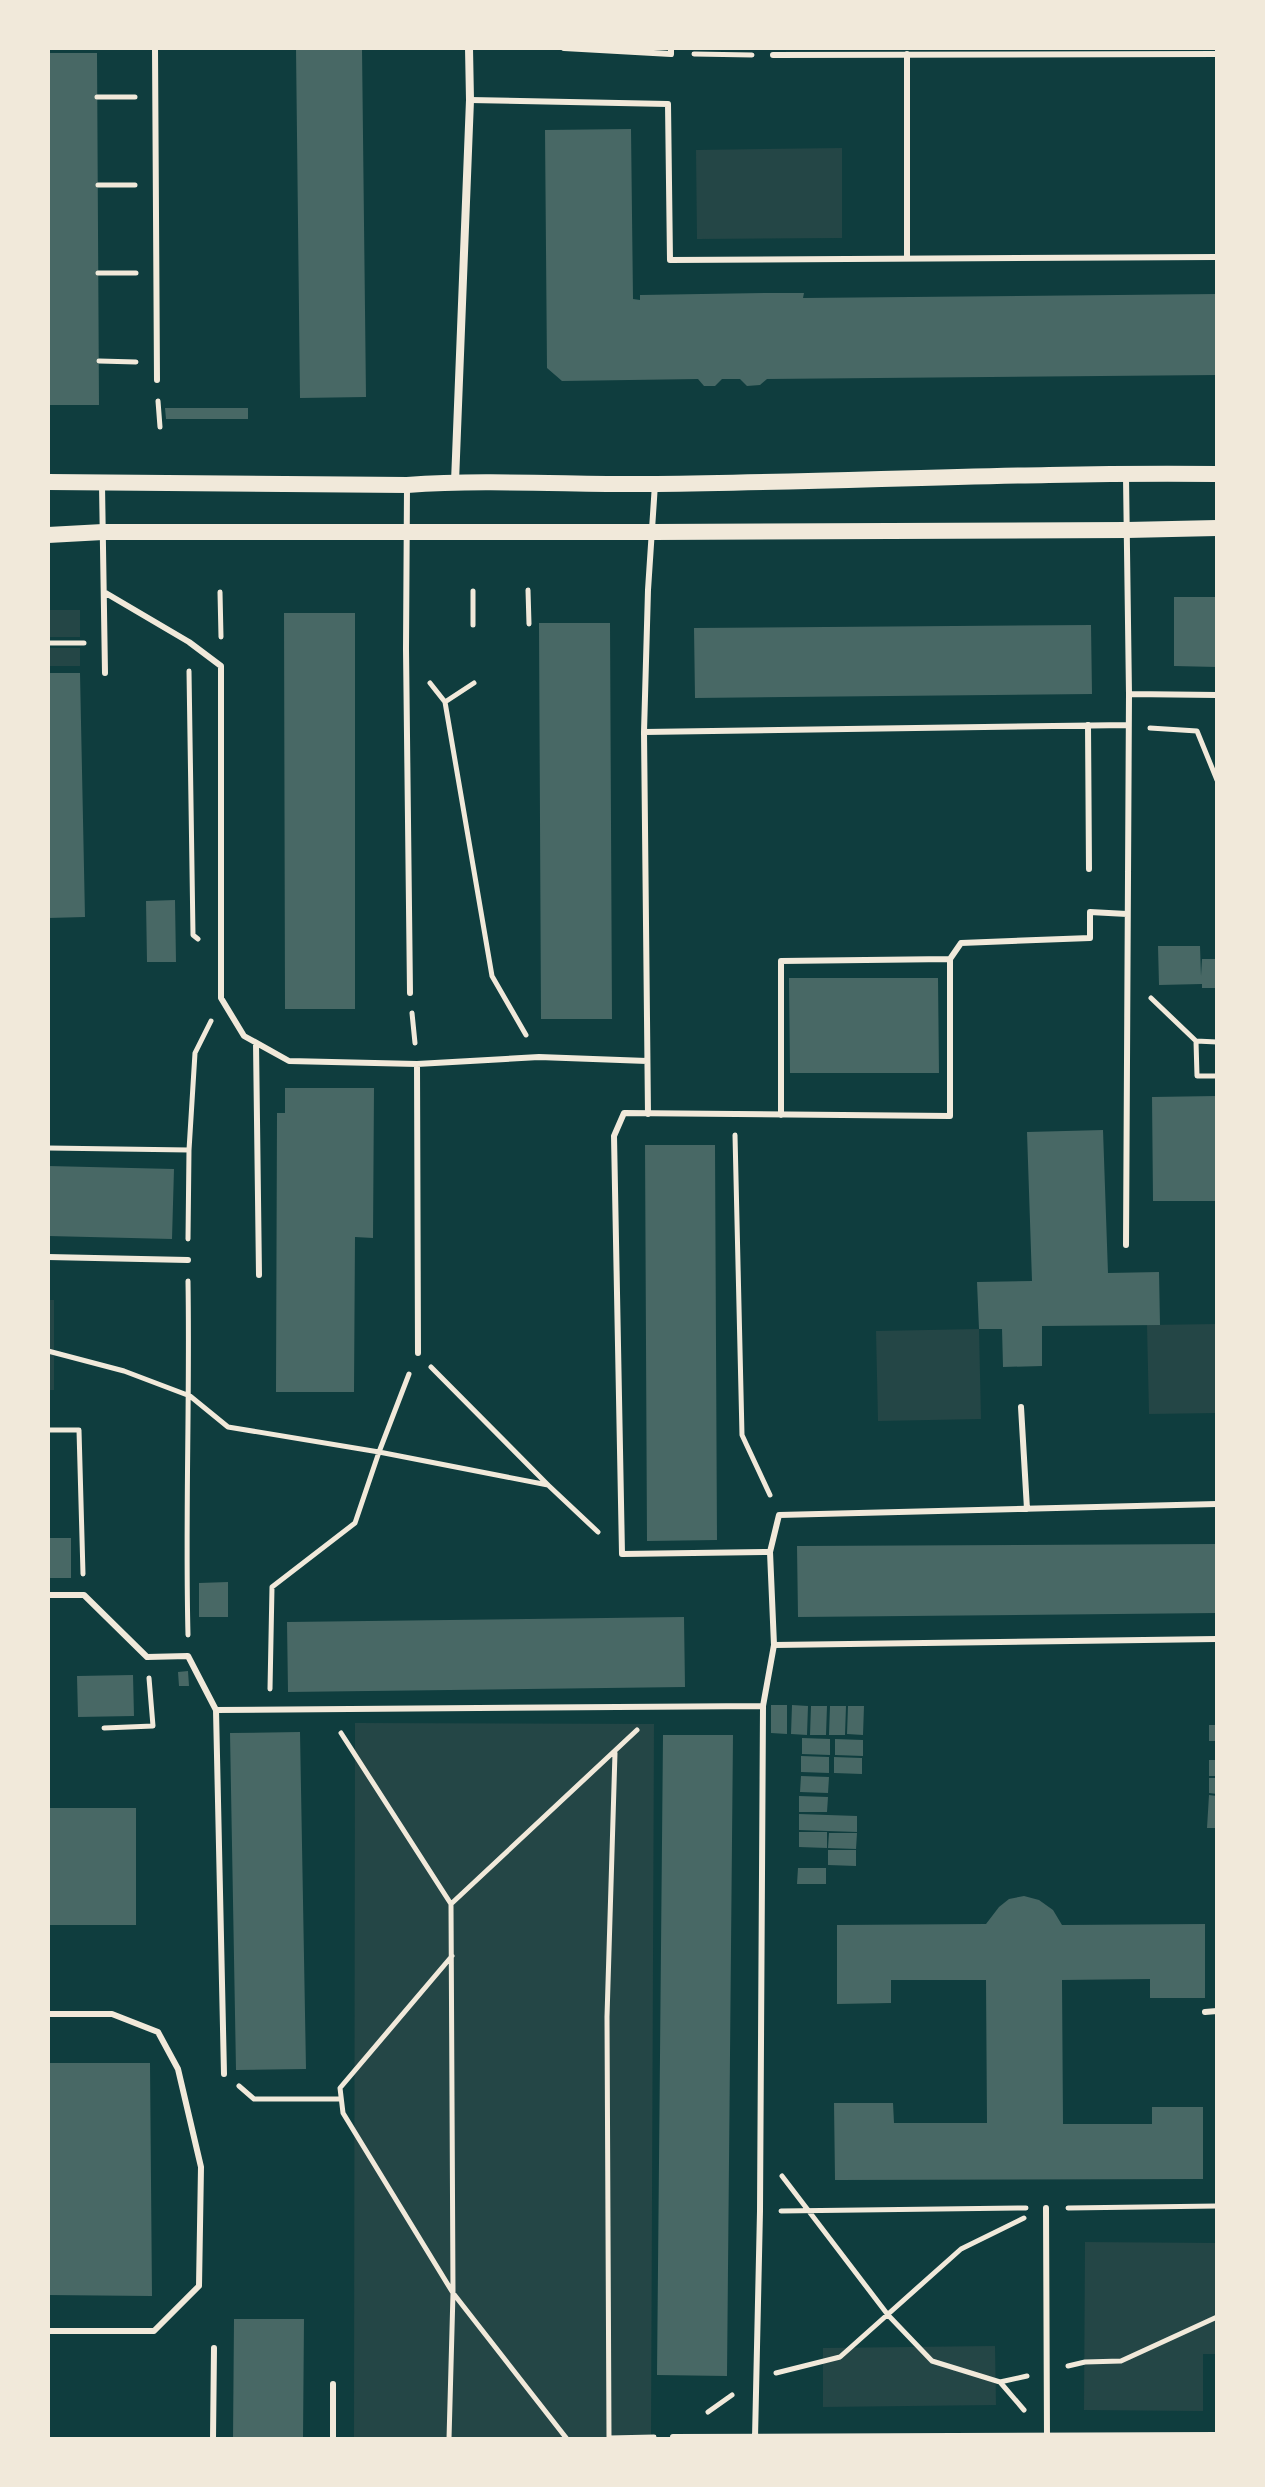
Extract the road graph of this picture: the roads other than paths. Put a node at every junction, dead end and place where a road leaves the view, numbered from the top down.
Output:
1 (155, 48) edge
2 (469, 48) edge
3 (564, 48) edge
4 (671, 51) edge
5 (907, 54) junction
6 (1217, 54) edge
7 (773, 55) road end
8 (470, 100) junction
9 (1217, 257) edge
10 (907, 258) junction
11 (157, 380) dead end
12 (1126, 473) junction
13 (1217, 474) edge
14 (48, 482) edge
15 (102, 482) junction
16 (455, 482) junction
17 (655, 484) junction
18 (407, 485) junction
19 (1217, 528) edge
20 (1127, 530) junction
21 (103, 532) junction
22 (408, 532) junction
23 (653, 532) junction
24 (48, 535) edge
25 (104, 592) junction
26 (105, 673) dead end
27 (1129, 694) junction
28 (1217, 695) edge
29 (1088, 725) junction
30 (1128, 725) junction
31 (644, 732) junction
32 (1089, 869) dead end
33 (1127, 914) junction
34 (950, 959) junction
35 (410, 993) road end
36 (256, 1043) junction
37 (647, 1061) junction
38 (417, 1064) junction
39 (648, 1114) junction
40 (781, 1115) junction
41 (1126, 1245) dead end
42 (48, 1257) edge
43 (188, 1260) road end
44 (259, 1275) dead end
45 (418, 1353) road end
46 (1021, 1407) dead end
47 (1217, 1504) edge
48 (1027, 1509) junction
49 (770, 1552) junction
50 (48, 1595) edge
51 (1217, 1639) edge
52 (774, 1645) junction
53 (763, 1706) junction
54 (216, 1710) junction
55 (1217, 2011) edge
56 (1205, 2012) dead end
57 (48, 2014) edge
58 (224, 2074) road end
59 (1046, 2208) road end
60 (48, 2331) edge
61 (214, 2348) dead end
62 (333, 2384) dead end
63 (1217, 2435) edge
64 (673, 2437) edge
65 (1047, 2437) edge
66 (755, 2438) edge
67 (213, 2439) edge
68 (333, 2439) edge

1 - 11 lane
2 - 8 street
3 - 4 lane
5 - 6 lane
5 - 7 lane
5 - 10 lane
8 - 10 lane
8 - 16 street
9 - 10 lane
12 - 13 main road
12 - 17 main road
12 - 20 lane
14 - 15 main road
15 - 18 main road
15 - 21 lane
16 - 17 main road
16 - 18 main road
17 - 23 lane
18 - 22 lane
19 - 20 main road
20 - 23 main road
20 - 27 lane
21 - 22 main road
21 - 24 main road
21 - 25 lane
22 - 23 main road
22 - 35 lane
23 - 31 lane
25 - 26 lane
25 - 36 lane
27 - 28 lane
27 - 30 lane
29 - 30 lane
29 - 31 lane
29 - 32 lane
30 - 33 lane
31 - 37 lane
33 - 34 lane
33 - 41 lane
34 - 40 lane
34 - 40 lane
36 - 38 lane
36 - 44 lane
37 - 38 lane
37 - 39 lane
38 - 45 lane
39 - 40 lane
39 - 49 lane
42 - 43 lane
46 - 48 lane
47 - 48 lane
48 - 49 lane
49 - 52 lane
50 - 54 lane
51 - 52 lane
52 - 53 lane
53 - 54 lane
53 - 66 lane
54 - 58 lane
55 - 56 lane
57 - 60 lane
59 - 65 lane
61 - 67 lane
62 - 68 lane
63 - 65 lane
64 - 66 lane
65 - 66 lane

